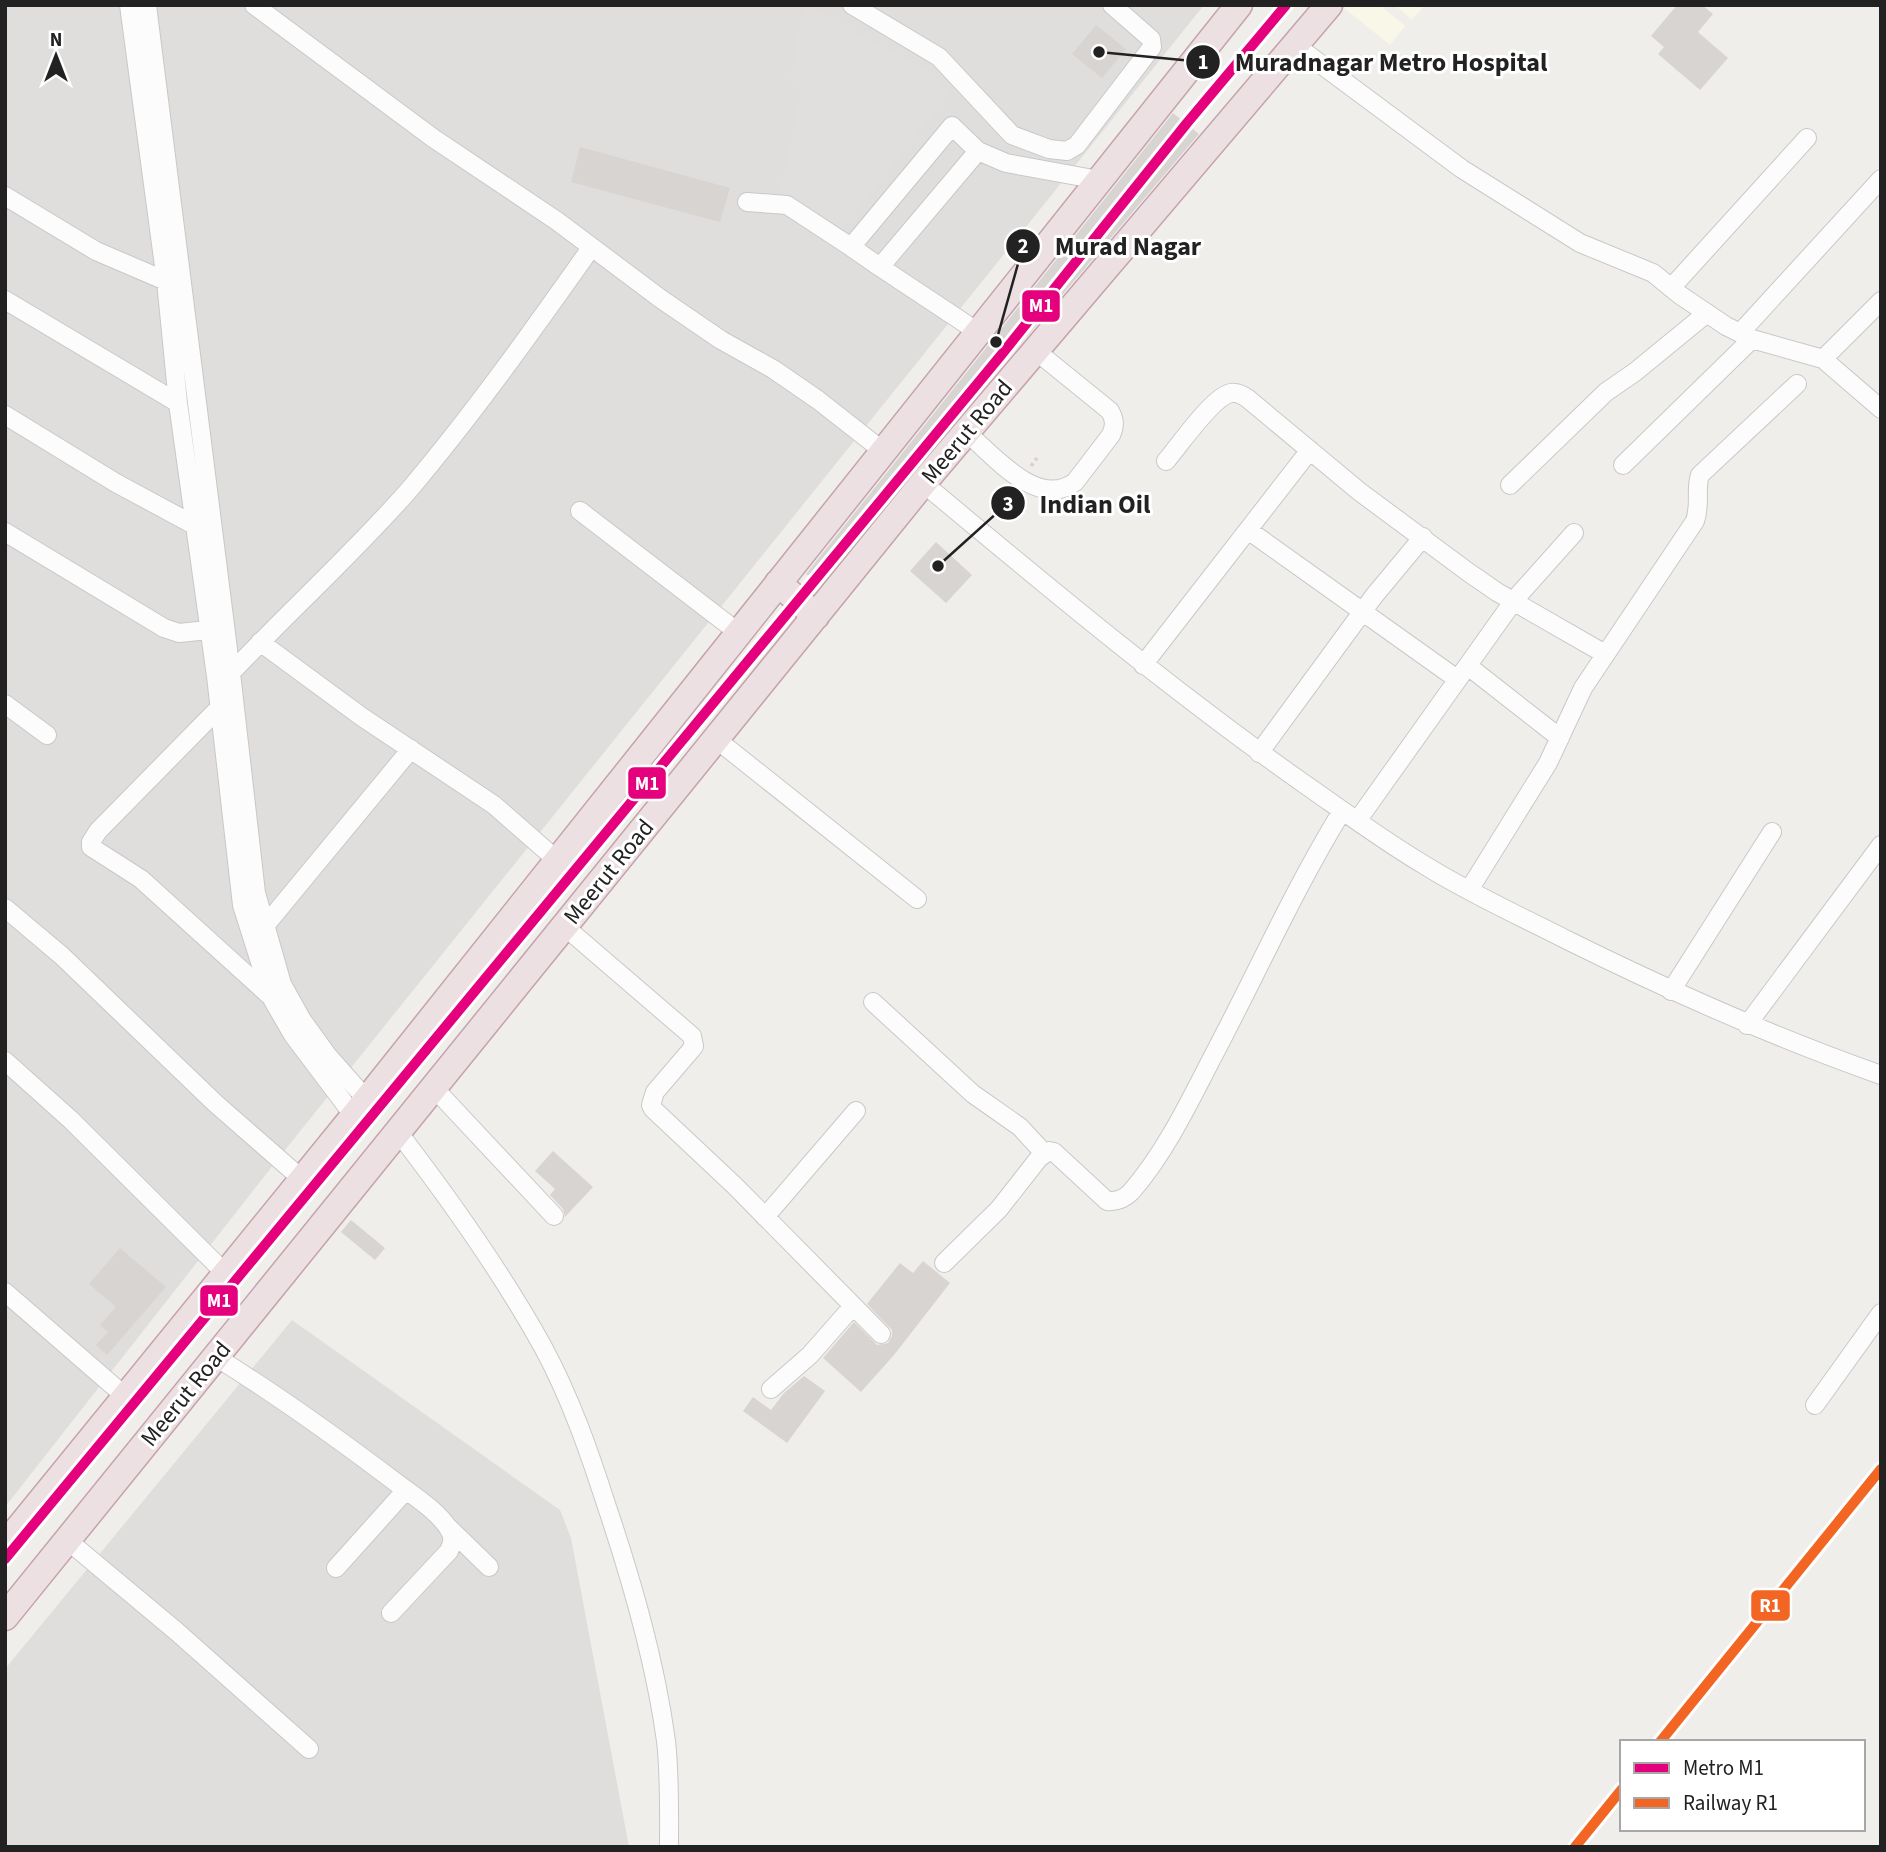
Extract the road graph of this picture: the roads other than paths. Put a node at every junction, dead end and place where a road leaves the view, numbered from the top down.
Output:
1 (129, 5) edge
2 (146, 5) edge
3 (254, 5) edge
4 (852, 5) edge
5 (1112, 5) edge
6 (1239, 5) edge
7 (1329, 5) edge
8 (1295, 45) junction
9 (1807, 138) dead end
10 (978, 151) junction
11 (1881, 179) edge
12 (1100, 180) junction
13 (5, 195) edge
14 (747, 202) dead end
15 (851, 247) junction
16 (592, 248) junction
17 (880, 267) junction
18 (166, 281) junction
19 (1671, 288) junction
20 (5, 300) edge
21 (1881, 301) edge
22 (1707, 313) junction
23 (978, 332) junction
24 (1746, 336) junction
25 (1036, 351) junction
26 (1823, 359) junction
27 (1797, 384) dead end
28 (178, 403) junction
29 (1881, 409) edge
30 (5, 415) edge
31 (966, 432) junction
32 (1310, 450) junction
33 (883, 451) junction
34 (1166, 461) dead end
35 (1623, 465) dead end
36 (923, 483) junction
37 (1510, 485) dead end
38 (211, 511) junction
39 (580, 511) dead end
40 (193, 518) junction
41 (1248, 530) junction
42 (5, 532) edge
43 (1573, 533) dead end
44 (1423, 537) junction
45 (778, 583) junction
46 (1515, 602) junction
47 (1362, 613) junction
48 (816, 616) junction
49 (208, 630) junction
50 (739, 632) junction
51 (260, 642) junction
52 (1605, 654) junction
53 (1143, 665) junction
54 (231, 673) junction
55 (1463, 673) junction
56 (5, 704) edge
57 (219, 708) junction
58 (47, 735) dead end
59 (1560, 738) junction
60 (716, 739) junction
61 (411, 749) junction
62 (1259, 752) junction
63 (234, 770) junction
64 (1349, 816) junction
65 (1772, 832) dead end
66 (1881, 845) edge
67 (558, 861) junction
68 (1469, 890) junction
69 (916, 899) dead end
70 (5, 908) edge
71 (564, 926) junction
72 (264, 927) junction
73 (1671, 991) junction
74 (271, 997) junction
75 (873, 1002) dead end
76 (1747, 1025) junction
77 (5, 1061) edge
78 (1881, 1075) edge
79 (434, 1088) junction
80 (360, 1108) junction
81 (856, 1111) dead end
82 (398, 1132) junction
83 (1044, 1153) junction
84 (303, 1180) junction
85 (554, 1216) dead end
86 (765, 1217) junction
87 (944, 1263) dead end
88 (226, 1274) junction
89 (5, 1292) edge
90 (853, 1306) junction
91 (1881, 1313) edge
92 (881, 1334) dead end
93 (216, 1357) junction
94 (771, 1389) dead end
95 (126, 1396) junction
96 (1815, 1405) dead end
97 (406, 1490) junction
98 (449, 1528) junction
99 (9, 1533) edge
100 (67, 1540) junction
101 (489, 1567) dead end
102 (336, 1568) dead end
103 (391, 1614) dead end
104 (5, 1617) edge
105 (309, 1749) dead end
106 (669, 1847) edge

1 - 18 street
2 - 38 street
3 - 16 street
4 - 5 street
6 - 12 highway, Meerut Road
7 - 8 highway, Meerut Road
8 - 19 street
8 - 25 highway, Meerut Road
9 - 19 street
10 - 12 street
10 - 15 street
10 - 17 street
11 - 24 street
12 - 23 highway, Meerut Road
13 - 18 street
14 - 15 street
15 - 17 street
16 - 33 street
16 - 51 street
17 - 23 street
18 - 28 street
19 - 22 street
20 - 28 street
21 - 26 street
22 - 24 street
22 - 37 street
23 - 33 highway, Meerut Road
24 - 26 street
24 - 35 street
25 - 31 highway, Meerut Road
25 - 31 street
26 - 29 street
27 - 52 street
28 - 40 street
30 - 40 street
31 - 36 highway, Meerut Road
32 - 34 street
32 - 41 street
32 - 44 street
33 - 45 highway, Meerut Road
36 - 48 highway, Meerut Road
36 - 53 street
38 - 40 street
38 - 54 street
39 - 50 street
40 - 49 street
41 - 47 street
41 - 53 street
42 - 49 street
43 - 46 street
44 - 46 street
44 - 47 street
45 - 48 highway
45 - 50 highway, Meerut Road
46 - 52 street
46 - 55 street
47 - 55 street
47 - 62 street
48 - 60 highway, Meerut Road
49 - 57 street
50 - 67 highway, Meerut Road
51 - 54 street
51 - 61 street
52 - 59 street
53 - 62 street
54 - 63 street
55 - 59 street
55 - 64 street
56 - 58 street
57 - 63 street
57 - 74 street
59 - 68 street
60 - 69 street
60 - 71 highway, Meerut Road
61 - 67 street
61 - 72 street
62 - 64 street
63 - 72 street
63 - 74 street
64 - 68 street
64 - 83 street
65 - 73 street
66 - 76 street
67 - 80 highway, Meerut Road
68 - 73 street
70 - 84 street
71 - 79 highway, Meerut Road
71 - 86 street
72 - 80 street
73 - 76 street
74 - 80 street
75 - 83 street
76 - 78 street
77 - 88 street
79 - 82 highway, Meerut Road
79 - 85 street
80 - 84 highway, Meerut Road
81 - 86 street
82 - 93 highway, Meerut Road
82 - 106 street
83 - 87 street
84 - 88 highway, Meerut Road
86 - 90 street
88 - 95 highway, Meerut Road
89 - 95 street
90 - 92 street
90 - 94 street
91 - 96 street
93 - 97 street
93 - 100 highway, Meerut Road
95 - 99 highway, Meerut Road
97 - 98 street
97 - 102 street
98 - 101 street
98 - 103 street
100 - 104 highway, Meerut Road
100 - 105 street

